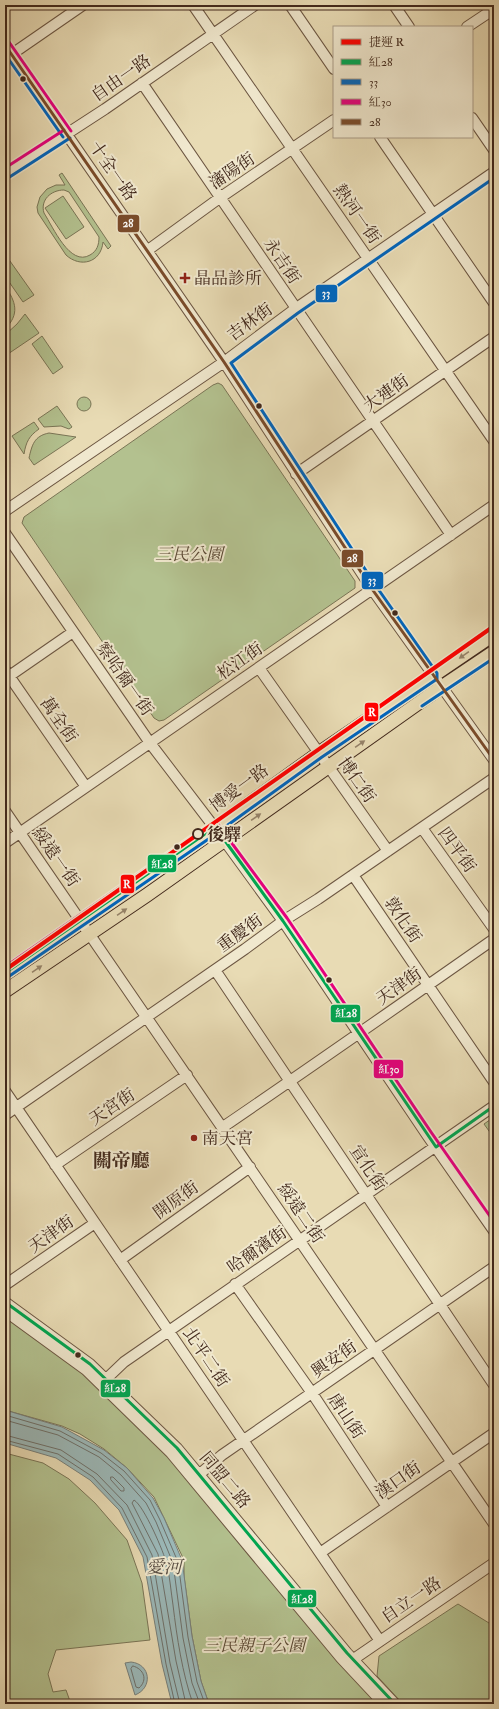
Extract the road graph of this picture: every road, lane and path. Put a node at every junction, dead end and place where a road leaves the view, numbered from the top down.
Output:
1 (83, 5) edge
2 (193, 5) edge
3 (255, 5) edge
4 (290, 5) edge
5 (394, 5) edge
6 (494, 9) edge
7 (408, 26) edge
8 (468, 26) edge
9 (213, 33) junction
10 (5, 45) edge
11 (12, 54) junction
12 (333, 68) edge
13 (142, 83) junction
14 (473, 119) edge
15 (333, 121) edge
16 (67, 134) junction
17 (381, 138) edge
18 (292, 149) junction
19 (494, 150) edge
20 (494, 172) edge
21 (5, 174) edge
22 (221, 197) junction
23 (433, 214) junction
24 (148, 250) junction
25 (368, 259) junction
26 (494, 303) edge
27 (295, 309) junction
28 (494, 337) edge
29 (224, 362) junction
30 (445, 371) junction
31 (372, 421) junction
32 (494, 441) edge
33 (296, 474) junction
34 (494, 505) edge
35 (5, 511) edge
36 (5, 533) edge
37 (451, 535) junction
38 (372, 590) junction
39 (73, 632) junction
40 (494, 634) edge
41 (494, 652) edge
42 (259, 668) junction
43 (6, 675) edge
44 (433, 676) junction
45 (441, 688) junction
46 (150, 743) junction
47 (319, 753) junction
48 (494, 760) edge
49 (328, 766) junction
50 (494, 778) edge
51 (86, 787) junction
52 (5, 811) edge
53 (215, 827) junction
54 (422, 828) junction
55 (20, 833) junction
56 (224, 840) junction
57 (5, 843) edge
58 (388, 851) junction
59 (353, 875) junction
60 (81, 920) junction
61 (283, 921) junction
62 (494, 929) edge
63 (90, 934) junction
64 (494, 939) edge
65 (215, 970) junction
66 (5, 973) edge
67 (428, 985) junction
68 (5, 991) edge
69 (147, 1017) junction
70 (358, 1035) junction
71 (187, 1075) junction
72 (290, 1080) junction
73 (494, 1082) edge
74 (5, 1091) edge
75 (494, 1106) edge
76 (16, 1107) junction
77 (5, 1114) edge
78 (223, 1127) junction
79 (436, 1147) junction
80 (55, 1165) junction
81 (250, 1167) junction
82 (366, 1195) junction
83 (95, 1223) junction
84 (494, 1231) edge
85 (300, 1240) junction
86 (120, 1260) junction
87 (494, 1267) edge
88 (235, 1284) junction
89 (5, 1285) edge
90 (5, 1302) edge
91 (440, 1305) junction
92 (5, 1311) edge
93 (168, 1331) junction
94 (375, 1350) junction
95 (104, 1382) junction
96 (494, 1384) edge
97 (312, 1394) junction
98 (494, 1433) edge
99 (243, 1441) junction
100 (452, 1462) junction
101 (197, 1477) junction
102 (387, 1507) junction
103 (494, 1524) edge
104 (320, 1553) junction
105 (494, 1563) edge
106 (380, 1641) junction
107 (349, 1662) junction
108 (384, 1704) edge
109 (395, 1704) edge

1 - 11 street
2 - 9 street, 熱河一街
3 - 9 street, 自由一路
4 - 12 street
5 - 7 street
6 - 8 street
9 - 13 street, 自由一路
9 - 18 street, 熱河一街
10 - 11 street, 十全一路
11 - 16 street, 十全一路
13 - 16 street, 自由一路
13 - 22 street, 永吉街
14 - 19 street
15 - 18 street, 瀋陽街
16 - 21 street, 自由一路
16 - 24 street, 十全一路
17 - 23 street
18 - 22 street, 瀋陽街
18 - 25 street, 熱河一街
20 - 23 street, 吉林街
22 - 24 street, 瀋陽街
22 - 27 street, 永吉街
23 - 25 street, 吉林街
23 - 26 street
24 - 29 street, 十全一路
25 - 27 street, 吉林街
25 - 30 street, 熱河一街
27 - 29 street, 吉林街
27 - 31 street, 永吉街
28 - 30 street, 大連街
29 - 33 street, 十全一路
29 - 35 street, 吉林街
30 - 31 street, 大連街
30 - 32 street, 熱河一街
31 - 33 street, 大連街
31 - 37 street, 永吉街
33 - 38 street, 十全一路
34 - 37 street, 松江街
36 - 39 street, 察哈爾一街
37 - 38 street, 松江街
38 - 42 street, 松江街
38 - 44 street, 十全一路
39 - 43 street
39 - 46 street, 察哈爾一街
40 -> 44 main road, 博愛一路
41 - 45 main road, 博愛一路
42 - 46 street, 松江街
42 - 47 street, 博仁街
43 - 51 street, 萬全街
44 - 45 street, 十全一路
44 - 47 main road, 博愛一路
45 - 48 street, 十全一路
49 -> 45 main road, 博愛一路
46 - 51 street, 松江街
46 - 53 street, 察哈爾一街
47 - 49 street, 博仁街
47 - 53 main road, 博愛一路
56 -> 49 main road, 博愛一路
49 - 58 street, 博仁街
50 - 54 street, 重慶街
51 - 55 street, 松江街
52 - 55 street, 綏遠一街
53 - 56 street, 察哈爾一街
53 - 60 main road, 博愛一路
54 - 58 street, 重慶街
54 - 62 street, 四平街
55 - 57 street, 松江街
55 - 60 street, 綏遠一街
56 - 61 street, 察哈爾一街
63 -> 56 main road, 博愛一路
58 - 59 street, 重慶街
59 - 61 street, 重慶街
59 - 67 street, 敦化街
60 - 63 street, 綏遠二街
60 - 66 main road, 博愛一路
61 - 65 street, 重慶街
61 - 70 street, 察哈爾一街
68 -> 63 main road, 博愛一路
63 - 69 street, 綏遠二街
64 - 67 street, 天津街
65 - 69 street, 重慶街
65 - 72 street, 宣化街
67 - 70 street, 天津街
67 - 73 street, 敦化街
69 - 71 street, 綏遠二街
69 - 76 street, 重慶街
70 - 72 street, 天津街
70 - 79 street, 察哈爾一街
71 - 78 street, 綏遠二街
71 - 80 street, 天宮街
72 - 78 street, 天津街
72 - 82 street, 宣化街
74 - 76 street, 北平二街
75 - 79 street, 哈爾濱街
76 - 77 street, 重慶街
76 - 80 street, 北平二街
78 - 81 street, 綏遠二街
79 - 82 street, 哈爾濱街
79 - 84 street, 察哈爾一街
80 - 83 street, 北平二街
81 - 85 street, 綏遠二街
81 - 86 street, 開原街
82 - 85 street, 哈爾濱街
82 - 91 street, 宣化街
83 - 86 street, 北平二街
83 - 89 street, 天津街
85 - 88 street, 哈爾濱街
85 - 94 street, 綏遠二街
86 - 93 street, 北平二街
87 - 91 street, 興安街
88 - 93 street, 哈爾濱街
88 - 97 street, 唐山街
90 - 95 street, 同盟二路
91 - 94 street, 興安街
91 - 96 street, 宣化街
92 - 95 street, 同盟二路
93 - 95 street, 哈爾濱街
93 - 99 street, 北平二街
94 - 97 street, 興安街
94 - 100 street, 綏遠二街
95 - 101 street, 同盟二路
97 - 99 street, 興安街
97 - 102 street, 唐山街
98 - 100 street, 漢口街
99 - 101 street, 興安街
99 - 104 street, 北平二街
100 - 102 street, 漢口街
100 - 103 street, 綏遠二街
101 - 107 street, 同盟二路
102 - 104 street, 漢口街
104 - 106 street, 北平二街
105 - 106 street, 自立一路
106 - 107 street, 自立一路
107 - 108 street, 同盟二路
107 - 109 street, 同盟二路

